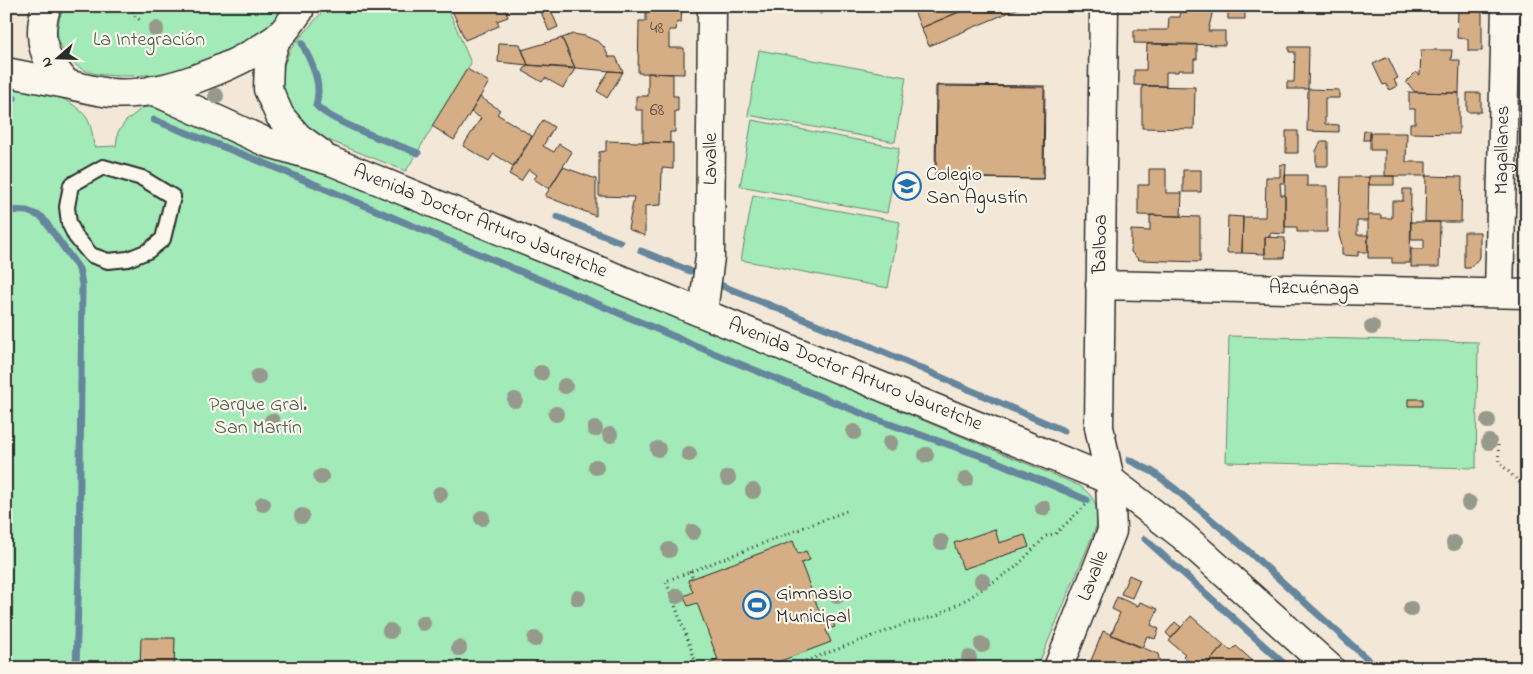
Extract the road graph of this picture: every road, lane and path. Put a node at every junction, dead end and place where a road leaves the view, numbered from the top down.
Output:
1 (47, 6) edge
2 (132, 6) edge
3 (712, 6) edge
4 (1104, 6) edge
5 (1506, 6) edge
6 (300, 8) edge
7 (140, 20) dead end
8 (276, 39) junction
9 (6, 72) edge
10 (66, 84) junction
11 (152, 90) junction
12 (1515, 94) edge
13 (331, 161) junction
14 (71, 185) joint
15 (1100, 285) junction
16 (1499, 293) junction
17 (1527, 294) edge
18 (703, 312) junction
19 (1498, 445) dead end
20 (1110, 480) junction
21 (1527, 490) edge
22 (1091, 500) dead end
23 (849, 510) dead end
24 (690, 571) junction
25 (693, 578) dead end
26 (106, 661) dead end
27 (137, 668) edge
28 (698, 668) edge
29 (787, 668) edge
30 (1058, 668) edge
31 (1330, 668) edge

1 - 10 main road
2 - 7 path
3 - 18 main road, Lavalle
4 - 15 main road, Balboa
5 - 12 main road, Magallanes
6 - 8 main road
8 - 11 main road
8 - 13 main road, Avenida Doctor Arturo Jauretche
9 - 10 main road
10 - 11 main road
11 - 13 main road, Avenida Doctor Arturo Jauretche
12 - 16 main road, Magallanes
13 - 18 main road, Avenida Doctor Arturo Jauretche
14 - 14 lane
15 - 16 main road, Azcuénaga
15 - 20 main road, Balboa
16 - 17 main road, Azcuénaga
18 - 20 main road, Avenida Doctor Arturo Jauretche
19 - 21 path
20 - 30 main road, Lavalle
20 - 31 main road, Avenida Doctor Arturo Jauretche
22 - 29 path
23 - 24 path
24 - 25 path
24 - 28 path
26 - 27 path

